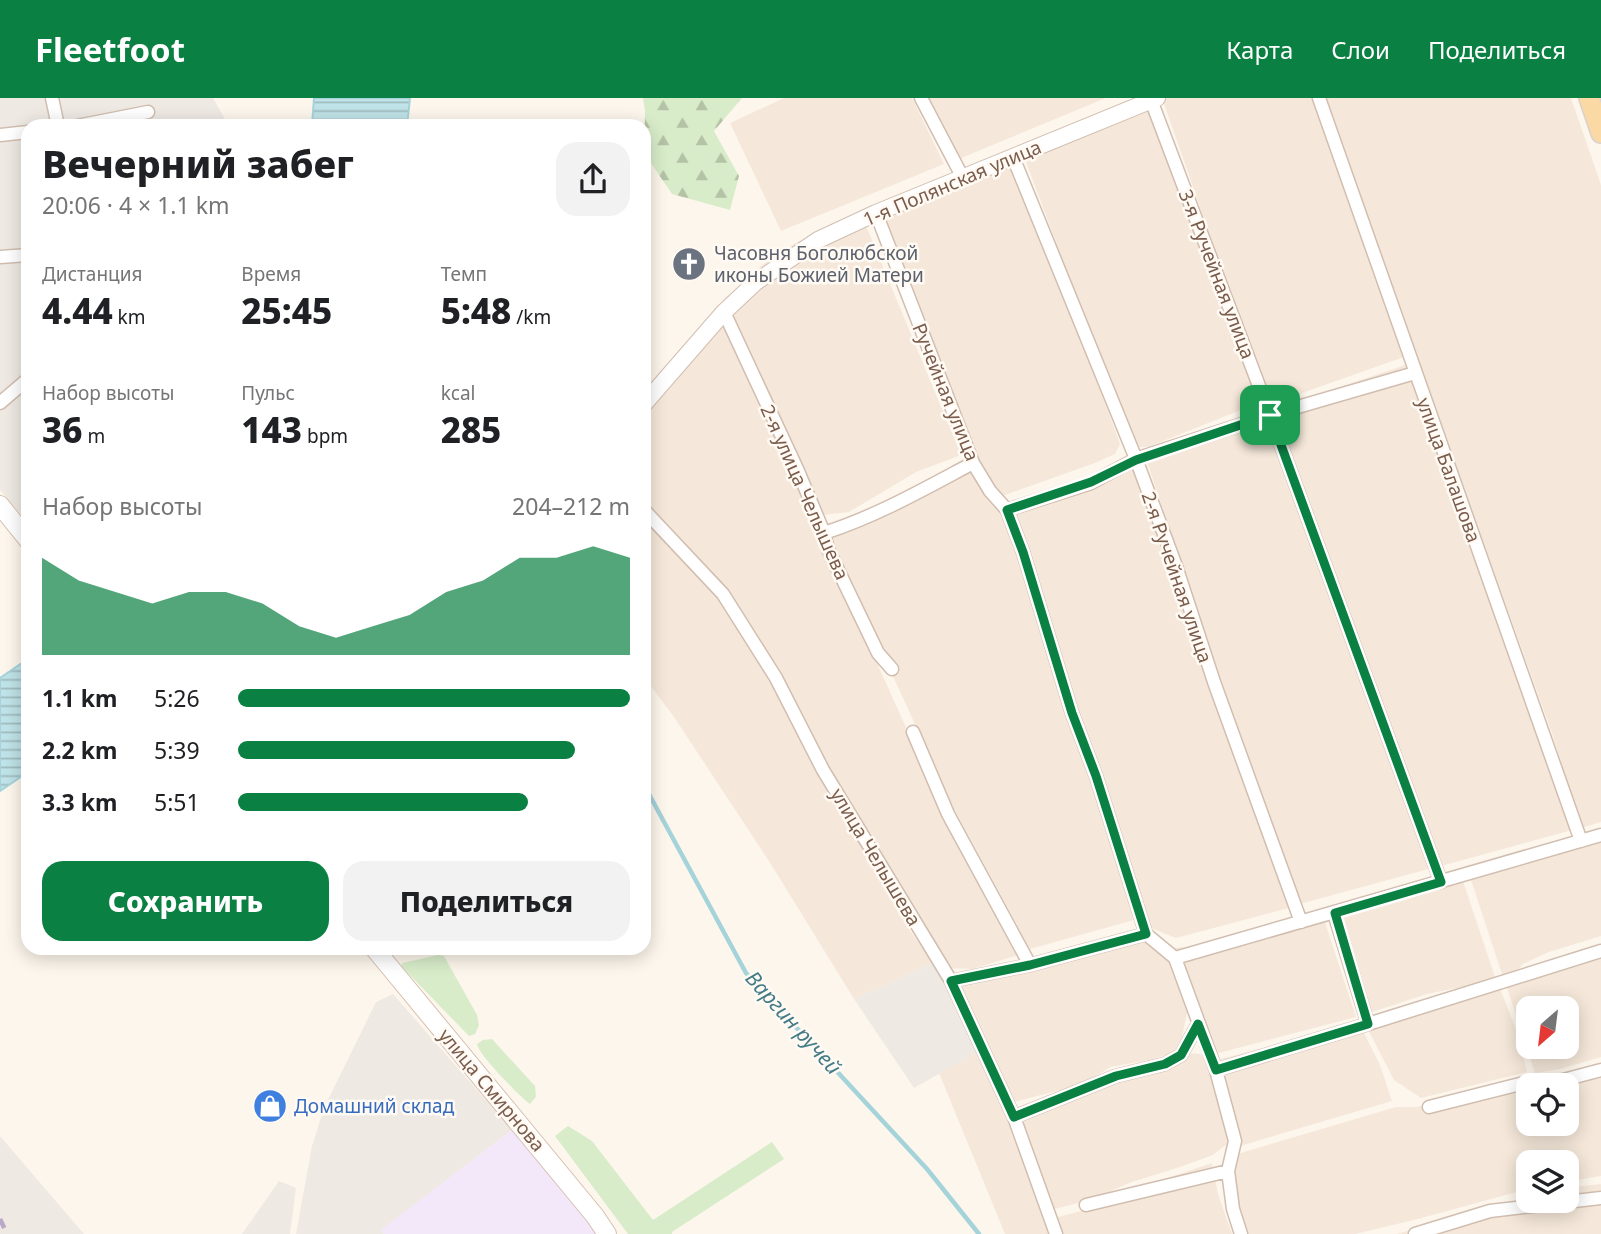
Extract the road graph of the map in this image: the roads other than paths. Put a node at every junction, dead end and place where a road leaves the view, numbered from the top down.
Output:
1 (52, 98) edge
2 (921, 98) edge
3 (1319, 98) edge
4 (1589, 98) edge
5 (1599, 98) edge
6 (1154, 99) edge
7 (1601, 105) edge
8 (148, 112) dead end
9 (56, 119) edge
10 (112, 119) edge
11 (21, 133) edge
12 (1601, 133) edge
13 (0, 135) edge
14 (1013, 157) junction
15 (963, 178) junction
16 (876, 213) junction
17 (21, 256) edge
18 (0, 257) edge
19 (724, 312) junction
20 (1415, 373) junction
21 (21, 385) edge
22 (651, 396) edge
23 (0, 404) edge
24 (1270, 415) junction
25 (1136, 460) junction
26 (973, 463) junction
27 (0, 505) edge
28 (1007, 510) junction
29 (651, 517) edge
30 (21, 531) edge
31 (824, 533) junction
32 (892, 669) dead end
33 (913, 732) dead end
34 (1601, 835) edge
35 (1581, 841) junction
36 (1441, 882) junction
37 (1335, 913) junction
38 (1301, 922) junction
39 (1146, 934) junction
40 (1601, 951) edge
41 (380, 955) edge
42 (1175, 958) junction
43 (1030, 965) junction
44 (951, 981) junction
45 (1198, 1024) junction
46 (1368, 1024) junction
47 (1216, 1070) junction
48 (1601, 1070) edge
49 (1429, 1107) dead end
50 (1014, 1117) junction
51 (1228, 1171) junction
52 (1601, 1198) edge
53 (1086, 1205) dead end
54 (607, 1234) edge
55 (1056, 1234) edge
56 (1241, 1234) edge
57 (1416, 1234) edge

1 - 9 street
2 - 15 street
3 - 20 street, улица Балашова
4 - 12 main road
5 - 7 main road
6 - 14 street, 1-я Полянская улица
6 - 24 street, 3-я Ручейная улица
8 - 10 street
11 - 13 street
14 - 15 street, 1-я Полянская улица
14 - 25 street, 2-я Ручейная улица
15 - 16 street, 1-я Полянская улица
16 - 19 street, 1-я Полянская улица
16 - 26 street, Ручейная улица
17 - 18 street
19 - 22 street, 1-я Полянская улица
19 - 31 street, 2-я улица Челышева
20 - 24 street
20 - 35 street, улица Балашова
21 - 23 street
24 - 25 street
24 - 36 street, 3-я Ручейная улица
25 - 28 street
25 - 38 street, 2-я Ручейная улица
26 - 28 street, Ручейная улица
26 - 31 street
27 - 30 main road
28 - 39 street, Ручейная улица
29 - 44 street, улица Челышева
31 - 32 street, 2-я улица Челышева
33 - 43 street
34 - 35 street
35 - 36 street
36 - 37 street
37 - 38 street
37 - 46 street
38 - 42 street
39 - 42 street
39 - 43 street
40 - 46 street
41 - 54 main road, улица Смирнова
42 - 45 street
43 - 44 street
44 - 50 street, улица Челышева
45 - 47 street
45 - 50 street
46 - 47 street
47 - 51 street
48 - 49 street
50 - 55 street, улица Челышева
51 - 53 street
51 - 56 street
52 - 57 street

